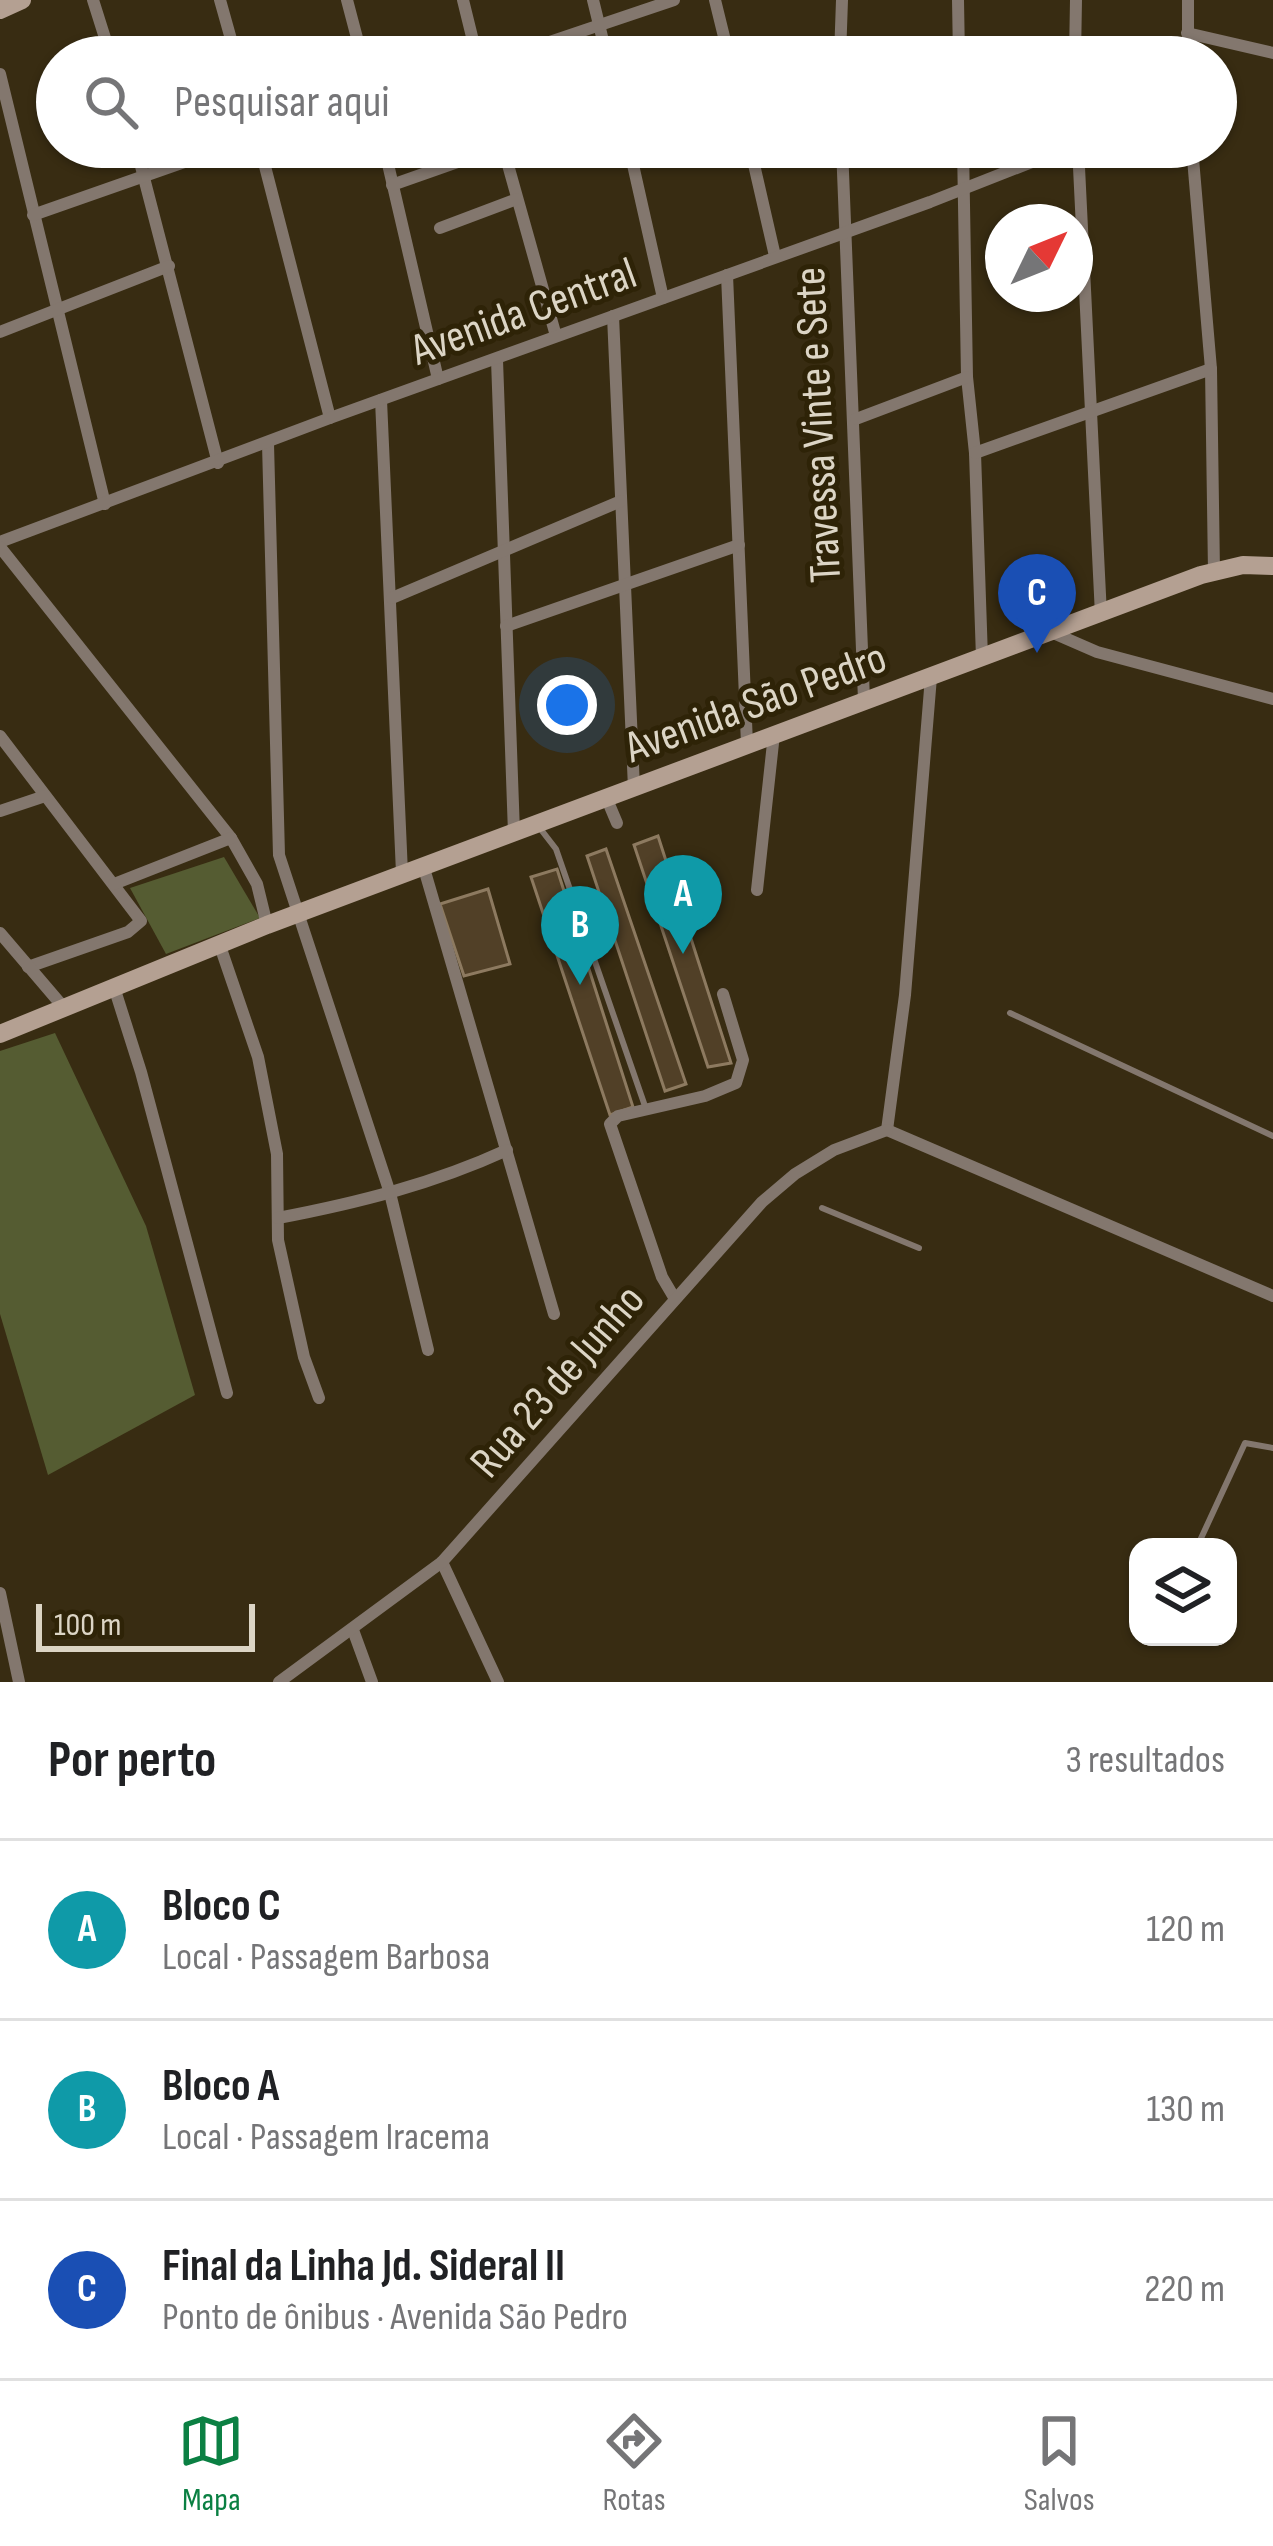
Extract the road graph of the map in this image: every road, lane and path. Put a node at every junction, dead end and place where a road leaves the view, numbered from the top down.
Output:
1 (22, 0) edge
2 (93, 0) edge
3 (220, 0) edge
4 (347, 0) edge
5 (463, 0) edge
6 (593, 0) edge
7 (674, 0) edge
8 (716, 0) edge
9 (842, 0) edge
10 (958, 0) edge
11 (1076, 0) edge
12 (1188, 0) edge
13 (0, 10) edge
14 (599, 28) junction
15 (1187, 33) junction
16 (104, 36) edge
17 (230, 36) edge
18 (356, 36) edge
19 (472, 36) edge
20 (573, 36) edge
21 (601, 36) edge
22 (724, 36) edge
23 (841, 36) edge
24 (959, 36) edge
25 (1076, 36) edge
26 (1187, 36) edge
27 (1200, 36) edge
28 (1237, 45) edge
29 (1273, 53) edge
30 (0, 74) edge
31 (142, 168) edge
32 (170, 168) edge
33 (265, 168) edge
34 (388, 168) edge
35 (441, 168) edge
36 (507, 168) edge
37 (634, 168) edge
38 (754, 168) edge
39 (842, 168) edge
40 (963, 168) edge
41 (1016, 168) edge
42 (1076, 168) edge
43 (1194, 168) edge
44 (145, 177) junction
45 (392, 185) junction
46 (964, 187) junction
47 (517, 199) junction
48 (33, 215) junction
49 (440, 228) dead end
50 (844, 232) junction
51 (776, 256) junction
52 (169, 266) junction
53 (727, 275) junction
54 (663, 298) junction
55 (56, 310) junction
56 (613, 316) junction
57 (0, 332) edge
58 (556, 336) junction
59 (497, 360) junction
60 (1210, 369) junction
61 (968, 377) junction
62 (438, 379) junction
63 (381, 400) junction
64 (1094, 414) junction
65 (330, 418) junction
66 (856, 419) junction
67 (268, 443) junction
68 (975, 453) junction
69 (218, 463) junction
70 (621, 502) junction
71 (105, 504) junction
72 (739, 544) junction
73 (0, 545) edge
74 (504, 550) junction
75 (1273, 566) edge
76 (1214, 572) junction
77 (624, 585) junction
78 (392, 598) junction
79 (1101, 615) junction
80 (506, 626) junction
81 (1052, 632) junction
82 (982, 658) junction
83 (931, 677) junction
84 (864, 700) junction
85 (1273, 700) edge
86 (774, 734) junction
87 (0, 736) edge
88 (747, 744) junction
89 (634, 788) junction
90 (45, 796) junction
91 (606, 797) junction
92 (0, 811) edge
93 (616, 823) dead end
94 (537, 824) junction
95 (514, 833) junction
96 (231, 838) junction
97 (279, 855) junction
98 (423, 865) junction
99 (249, 866) junction
100 (402, 873) junction
101 (114, 884) junction
102 (758, 890) dead end
103 (298, 914) junction
104 (267, 925) junction
105 (0, 932) edge
106 (220, 946) junction
107 (28, 967) junction
108 (114, 987) junction
109 (723, 994) dead end
110 (65, 1009) junction
111 (1010, 1013) dead end
112 (0, 1034) edge
113 (646, 1109) junction
114 (887, 1130) junction
115 (1273, 1136) edge
116 (507, 1150) junction
117 (390, 1193) junction
118 (822, 1208) dead end
119 (278, 1218) junction
120 (919, 1248) dead end
121 (1273, 1296) edge
122 (675, 1299) junction
123 (554, 1314) dead end
124 (428, 1351) dead end
125 (227, 1394) dead end
126 (319, 1398) dead end
127 (1273, 1448) edge
128 (1202, 1538) edge
129 (442, 1562) junction
130 (0, 1593) edge
131 (353, 1630) junction
132 (19, 1682) edge
133 (279, 1682) edge
134 (372, 1682) edge
135 (498, 1682) edge

1 - 13 main road
2 - 16 street
3 - 17 street
4 - 18 street
5 - 19 street
6 - 14 street
7 - 14 street
8 - 22 street
9 - 23 street
10 - 24 street
11 - 25 street
12 - 15 street
14 - 20 street
14 - 21 street
15 - 26 street
15 - 27 street
28 - 29 street
30 - 48 street
31 - 44 street
32 - 44 street
33 - 65 street
34 - 45 street
35 - 45 street
36 - 47 street
37 - 54 street
38 - 51 street
39 - 50 street, Travessa Vinte e Sete
40 - 46 street
41 - 46 street, Avenida Central
42 - 64 street
43 - 60 street
44 - 48 street
44 - 52 street
45 - 62 street
46 - 50 street, Avenida Central
46 - 61 street
47 - 49 street
47 - 58 street
48 - 55 street
50 - 51 street, Avenida Central
50 - 66 street, Travessa Vinte e Sete
51 - 53 street, Avenida Central
52 - 55 street
52 - 69 street
53 - 54 street, Avenida Central
53 - 72 street
54 - 56 street, Avenida Central
55 - 57 street
55 - 71 street
56 - 58 street, Avenida Central
56 - 70 street
58 - 59 street, Avenida Central
59 - 62 street, Avenida Central
59 - 74 street
60 - 64 street
60 - 76 street
61 - 66 street
61 - 68 street
62 - 63 street, Avenida Central
63 - 65 street, Avenida Central
63 - 78 street
64 - 68 street
64 - 79 street
65 - 67 street, Avenida Central
66 - 84 street, Travessa Vinte e Sete
67 - 69 street, Avenida Central
67 - 97 street
68 - 82 street
69 - 71 street, Avenida Central
70 - 74 street
70 - 77 street
71 - 73 street, Avenida Central
72 - 77 street
72 - 88 street
73 - 96 street
74 - 78 street
74 - 80 street
75 - 76 main road, Avenida São Pedro
76 - 79 main road, Avenida São Pedro
77 - 80 street
77 - 89 street
78 - 100 street
79 - 81 main road, Avenida São Pedro
80 - 95 street
81 - 82 main road, Avenida São Pedro
81 - 85 street
82 - 83 main road, Avenida São Pedro
83 - 84 main road, Avenida São Pedro
83 - 114 street
84 - 86 main road, Avenida São Pedro
86 - 88 main road, Avenida São Pedro
86 - 102 street
87 - 90 street
88 - 89 main road, Avenida São Pedro
89 - 91 main road, Avenida São Pedro
90 - 92 street
90 - 101 street
91 - 93 street
91 - 94 main road, Avenida São Pedro
94 - 95 main road, Avenida São Pedro
94 - 113 lane
95 - 98 main road, Avenida São Pedro
96 - 99 street
96 - 101 street
97 - 99 street
97 - 103 street
98 - 100 main road, Avenida São Pedro
98 - 116 street
99 - 104 street
100 - 103 main road, Avenida São Pedro
101 - 107 street
103 - 104 main road, Avenida São Pedro
103 - 117 street
104 - 106 main road, Avenida São Pedro
105 - 107 street
106 - 108 main road, Avenida São Pedro
106 - 119 street
107 - 110 street
108 - 110 main road, Avenida São Pedro
108 - 125 street
109 - 113 street
110 - 112 main road, Avenida São Pedro
111 - 115 lane
113 - 122 street
114 - 121 street
114 - 122 street, Rua 23 de Junho
116 - 117 street
116 - 123 street
117 - 119 street
117 - 124 street
118 - 120 lane
119 - 126 street
122 - 129 street, Rua 23 de Junho
127 - 128 lane
129 - 131 street, Rua 23 de Junho
129 - 135 street
130 - 132 street
131 - 133 street, Rua 23 de Junho
131 - 134 street

